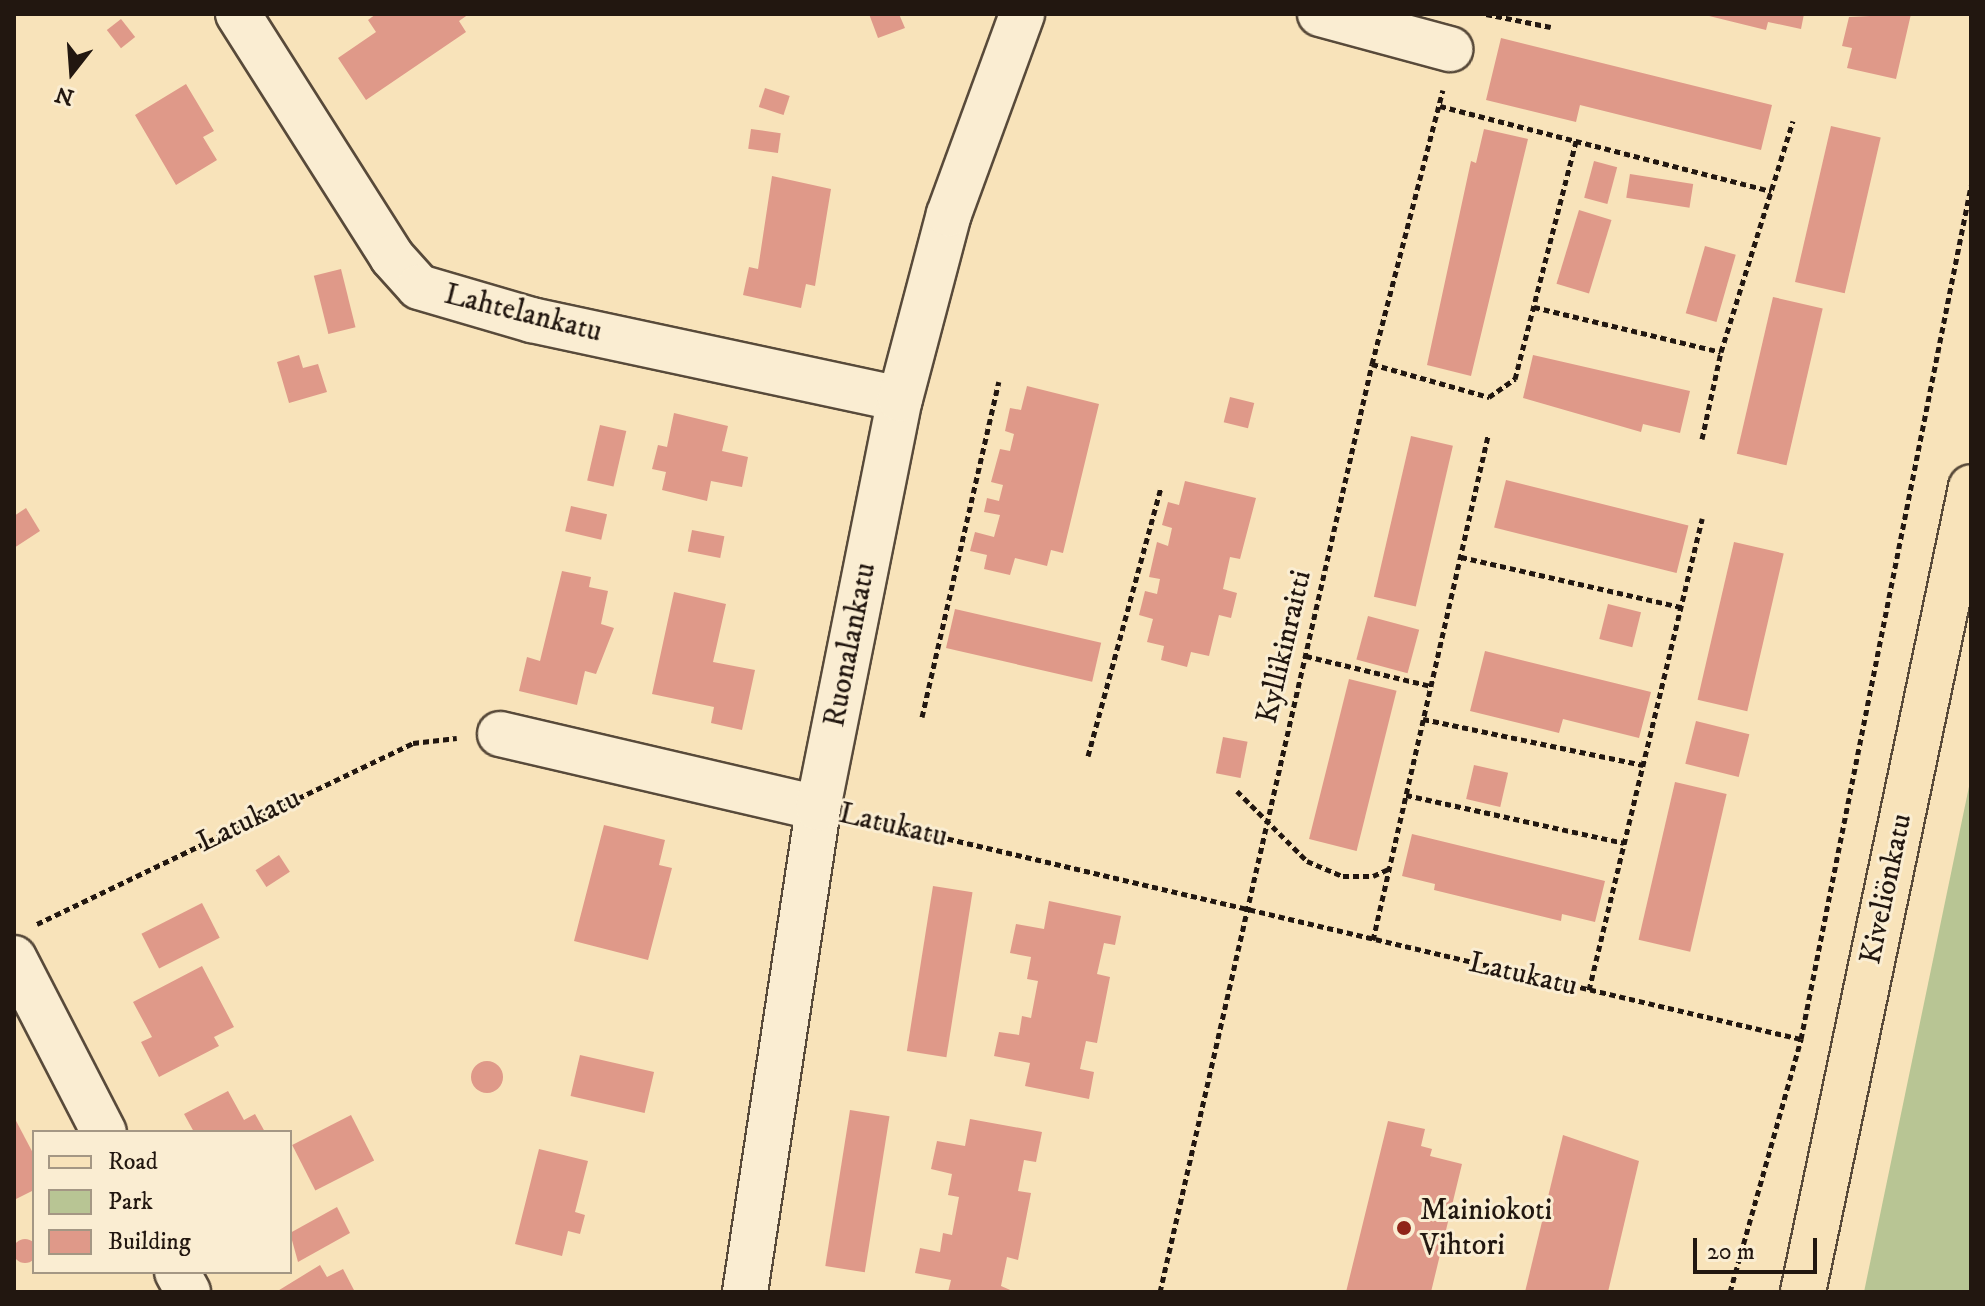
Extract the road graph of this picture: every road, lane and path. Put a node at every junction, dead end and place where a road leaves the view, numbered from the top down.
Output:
1 (238, 14) edge
2 (1022, 14) edge
3 (1320, 14) edge
4 (1486, 14) edge
5 (1551, 27) dead end
6 (1450, 49) joint
7 (1440, 106) junction
8 (1793, 121) dead end
9 (1576, 141) junction
10 (1971, 186) edge
11 (1771, 191) junction
12 (1534, 307) junction
13 (1721, 352) junction
14 (1372, 364) junction
15 (999, 382) dead end
16 (900, 399) junction
17 (1488, 436) dead end
18 (1702, 439) dead end
19 (1161, 487) dead end
20 (1971, 487) edge
21 (1702, 518) dead end
22 (1461, 557) junction
23 (1681, 607) junction
24 (1306, 656) junction
25 (1431, 686) junction
26 (922, 717) dead end
27 (1423, 719) junction
28 (500, 734) joint
29 (1088, 756) dead end
30 (1643, 765) junction
31 (1237, 791) dead end
32 (1406, 795) junction
33 (818, 808) junction
34 (1267, 824) junction
35 (1624, 843) junction
36 (1389, 868) junction
37 (1248, 911) junction
38 (1373, 940) junction
39 (21, 943) edge
40 (1589, 990) junction
41 (1801, 1039) junction
42 (103, 1130) edge
43 (178, 1274) edge
44 (188, 1292) edge
45 (745, 1292) edge
46 (1160, 1292) edge
47 (1730, 1292) edge
48 (1803, 1292) edge

1 - 16 street, Lahtelankatu
2 - 16 street, Ruonalankatu
3 - 6 street
4 - 5 path
6 - 7 path, Kyllikinraitti
7 - 9 path
7 - 14 path, Kyllikinraitti
8 - 11 path
9 - 11 path
9 - 12 path
10 - 41 path
11 - 13 path
12 - 13 path
12 - 14 path
13 - 18 path
14 - 24 path, Kyllikinraitti
15 - 26 path
16 - 33 street, Ruonalankatu
17 - 22 path
19 - 29 path
20 - 48 main road, Kiveliönkatu
21 - 23 path
22 - 23 path
22 - 25 path
23 - 30 path
24 - 25 path
24 - 34 path, Kyllikinraitti
25 - 27 path
27 - 30 path
27 - 32 path
28 - 33 street, Latukatu
28 - 39 path, Latukatu
30 - 35 path
31 - 34 path
32 - 35 path
32 - 36 path
33 - 37 path, Latukatu
33 - 45 street, Ruonalankatu
34 - 36 path
34 - 37 path, Kyllikinraitti
35 - 40 path
36 - 38 path
37 - 38 path, Latukatu
37 - 46 path, Kyllikinraitti
38 - 40 path, Latukatu
39 - 42 street
40 - 41 path, Latukatu
41 - 47 path
43 - 44 street

